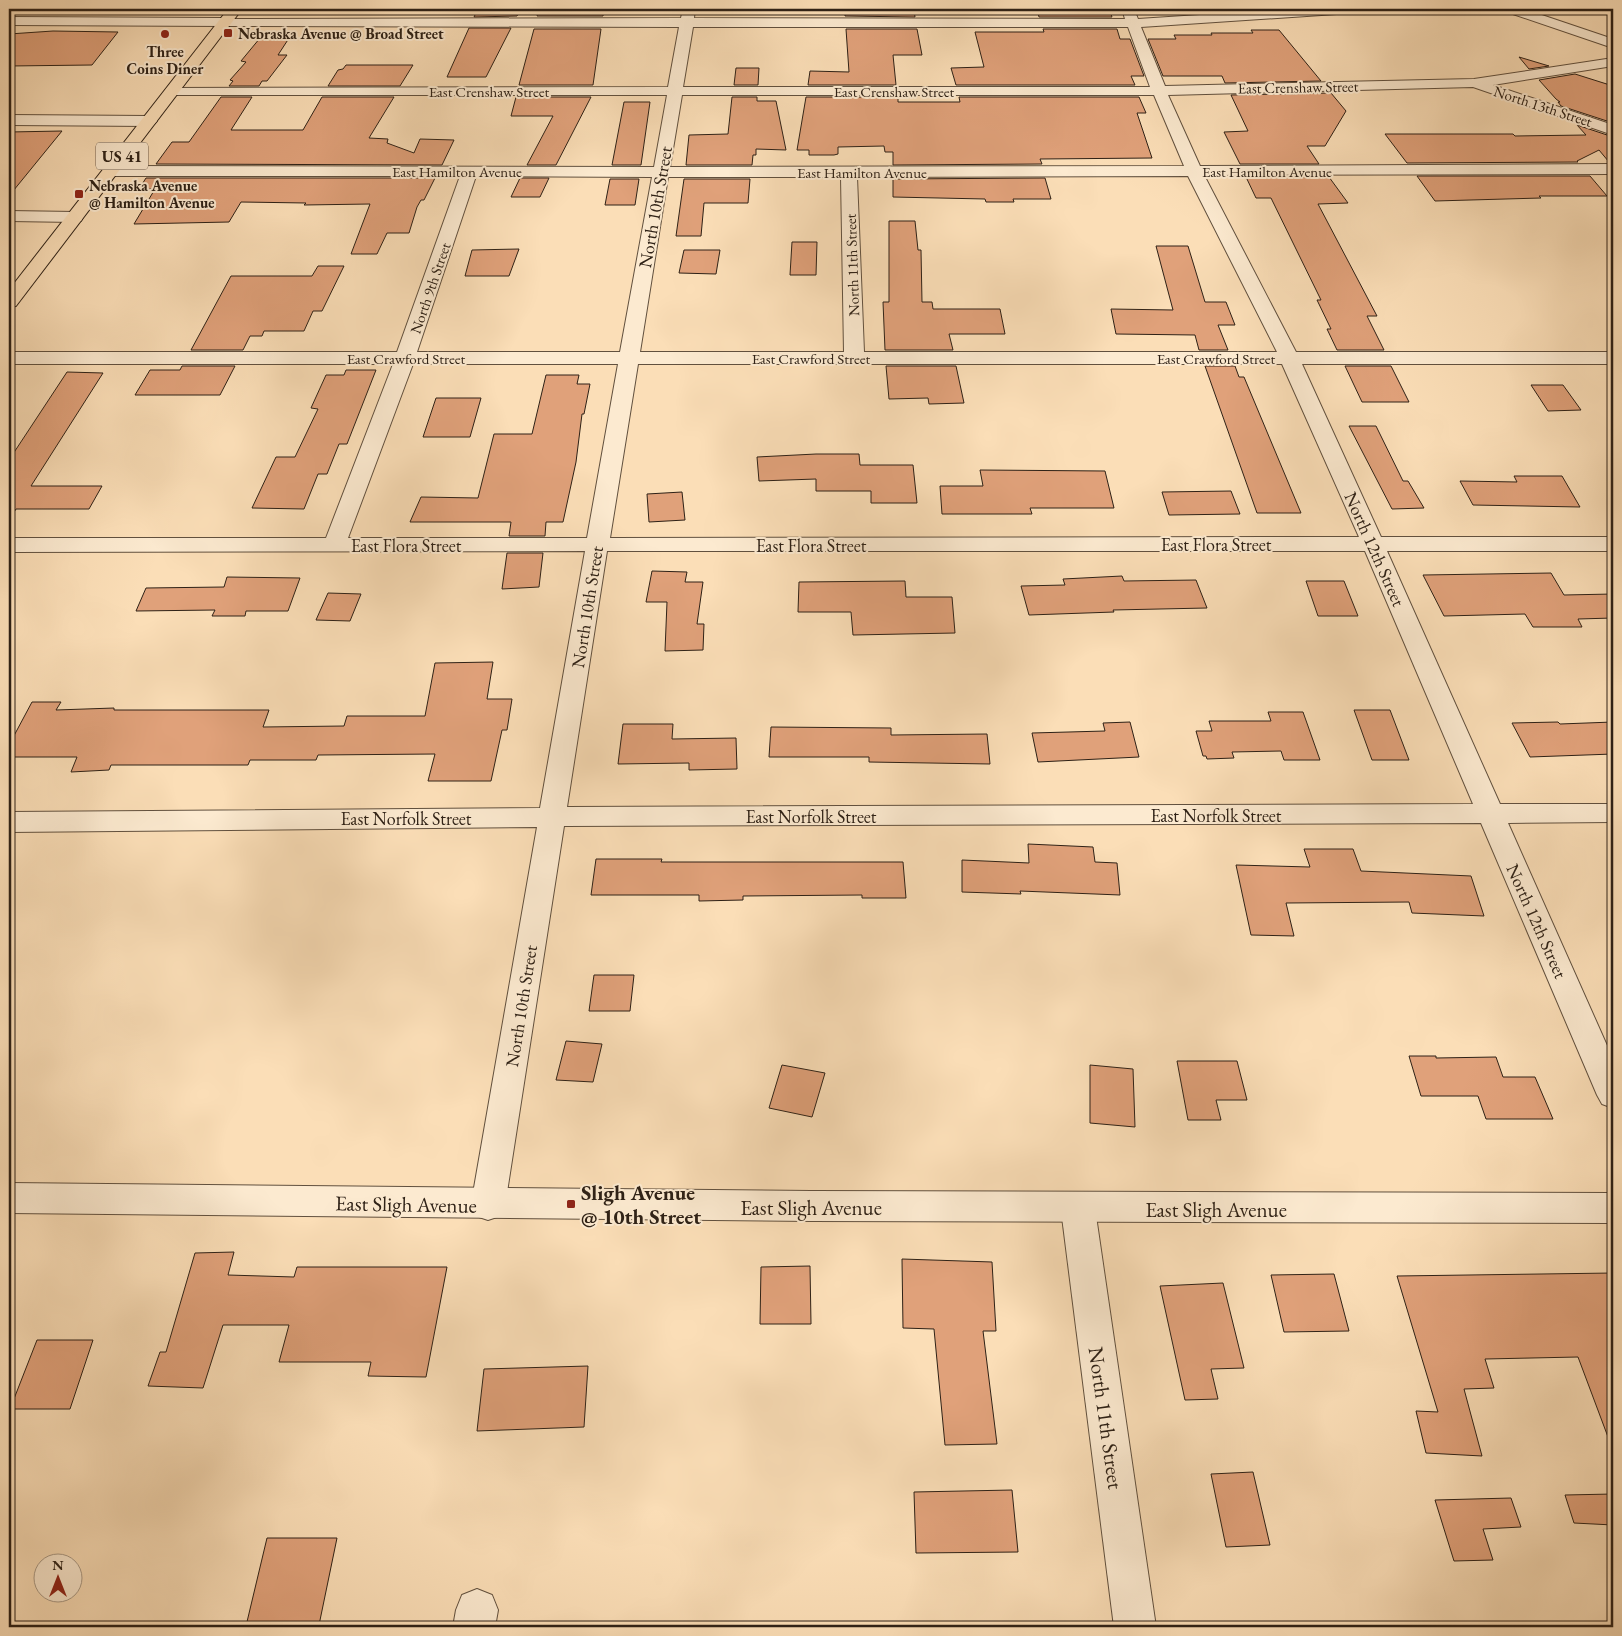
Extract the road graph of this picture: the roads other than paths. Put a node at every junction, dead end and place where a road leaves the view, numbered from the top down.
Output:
1 (235, 9) edge
2 (1351, 9) edge
3 (1512, 9) edge
4 (688, 15) edge
5 (1131, 16) edge
6 (9, 21) edge
7 (225, 22) junction
8 (1613, 44) edge
9 (1613, 62) edge
10 (1474, 83) junction
11 (172, 91) junction
12 (675, 91) junction
13 (1159, 91) junction
14 (9, 120) edge
15 (149, 121) junction
16 (1613, 130) edge
17 (1613, 169) edge
18 (110, 170) junction
19 (470, 171) junction
20 (662, 171) junction
21 (1194, 171) junction
22 (849, 172) junction
23 (9, 216) edge
24 (75, 217) junction
25 (9, 302) edge
26 (9, 358) edge
27 (405, 358) junction
28 (629, 358) junction
29 (854, 358) junction
30 (1289, 358) junction
31 (1613, 358) edge
32 (1374, 544) junction
33 (1613, 544) edge
34 (9, 545) edge
35 (597, 545) junction
36 (334, 546) junction
37 (1613, 813) edge
38 (1490, 814) junction
39 (552, 817) junction
40 (9, 822) edge
41 (1613, 1095) edge
42 (9, 1198) edge
43 (488, 1205) junction
44 (1613, 1208) edge
45 (1078, 1209) junction
46 (1135, 1627) edge

1 - 7 main road, US 41
2 - 5 street
3 - 8 street
4 - 5 street
4 - 7 street
4 - 12 street, North 10th Street
5 - 13 street, North 12th Street
6 - 7 street
7 - 11 main road, US 41
9 - 10 street, East Crenshaw Street
10 - 13 street, East Crenshaw Street
10 - 16 street, North 13th Street
11 - 12 street, East Crenshaw Street
11 - 15 main road, US 41
12 - 13 street, East Crenshaw Street
12 - 20 street, North 10th Street
13 - 21 street, North 12th Street
14 - 15 street
15 - 18 main road, US 41
17 - 21 street, East Hamilton Avenue
18 - 19 street, East Hamilton Avenue
18 - 24 main road, US 41
19 - 20 street, East Hamilton Avenue
19 - 27 street, North 9th Street
20 - 22 street, East Hamilton Avenue
20 - 28 street, North 10th Street
21 - 22 street, East Hamilton Avenue
21 - 30 street, North 12th Street
22 - 29 street, North 11th Street
23 - 24 street
24 - 25 main road, US 41
26 - 27 street, East Crawford Street
27 - 28 street, East Crawford Street
27 - 36 street, North 9th Street
28 - 29 street, East Crawford Street
28 - 35 street, North 10th Street
29 - 30 street, East Crawford Street
30 - 31 street, East Crawford Street
30 - 32 street, North 12th Street
32 - 33 street, East Flora Street
32 - 35 street, East Flora Street
32 - 38 street, North 12th Street
34 - 36 street, East Flora Street
35 - 36 street, East Flora Street
35 - 39 street, North 10th Street
37 - 38 street, East Norfolk Street
38 - 39 street, East Norfolk Street
38 - 41 street, North 12th Street
39 - 40 street, East Norfolk Street
39 - 43 street, North 10th Street
42 - 43 street, East Sligh Avenue
43 - 45 street, East Sligh Avenue
44 - 45 street, East Sligh Avenue
45 - 46 street, North 11th Street

